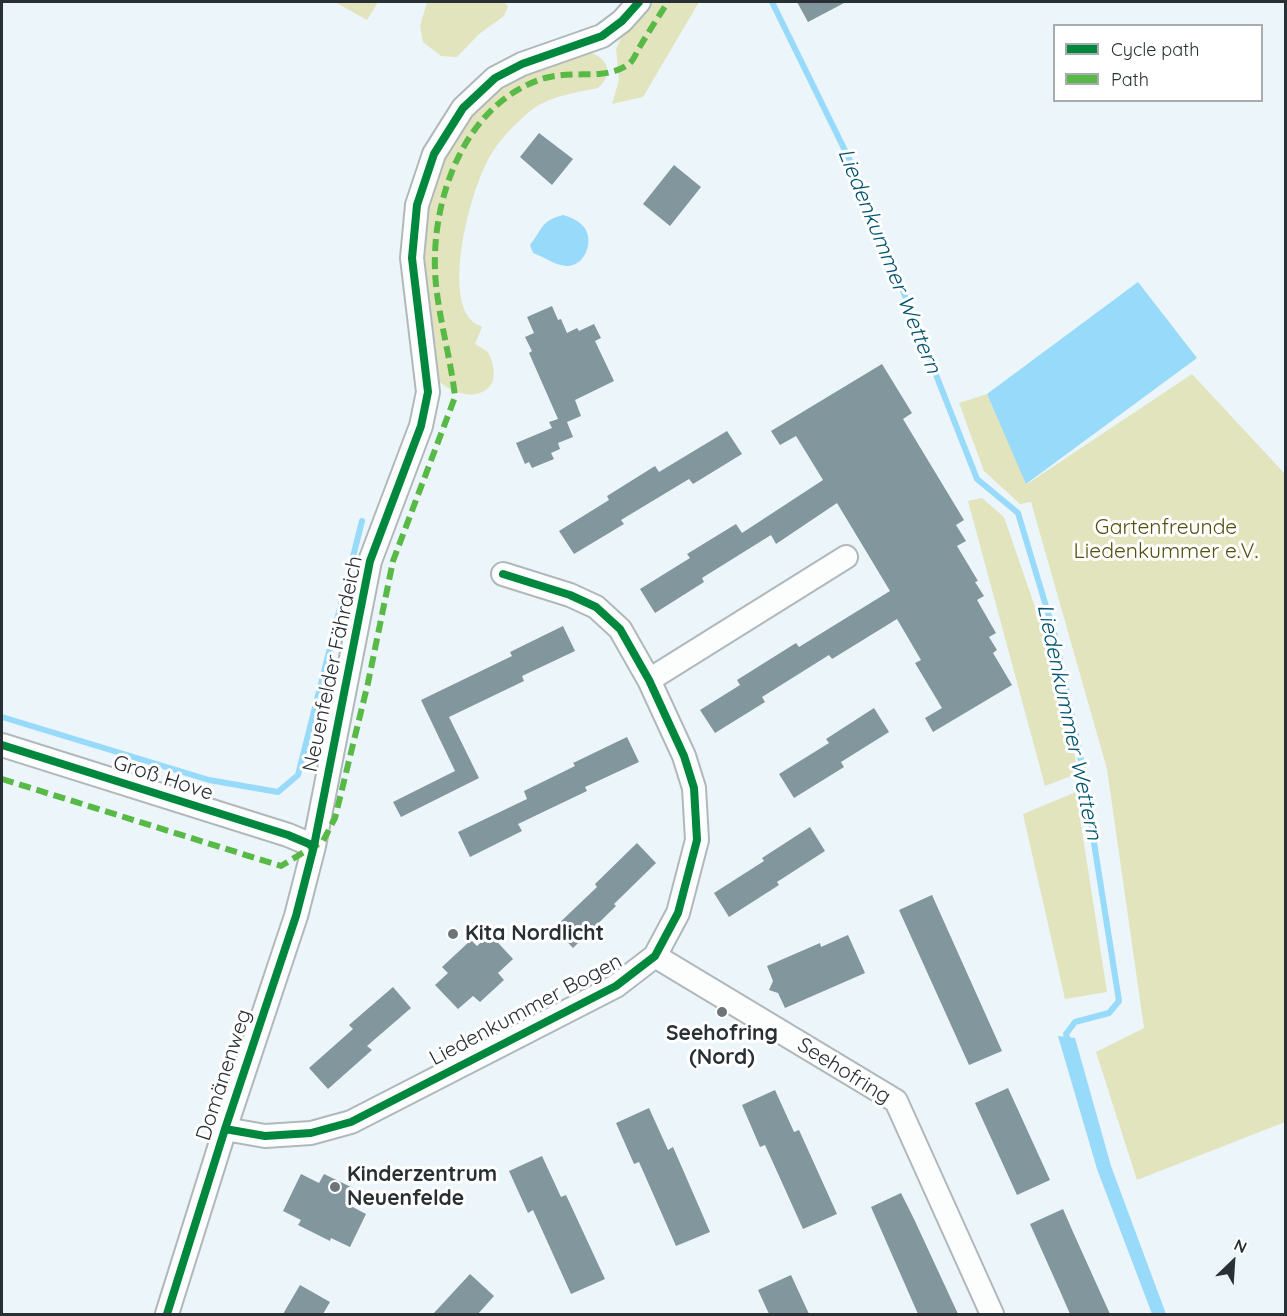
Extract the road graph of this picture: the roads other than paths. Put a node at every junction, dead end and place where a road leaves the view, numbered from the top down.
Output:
1 (639, 2) edge
2 (846, 557) dead end
3 (502, 574) dead end
4 (649, 680) junction
5 (2, 745) edge
6 (314, 846) junction
7 (655, 956) junction
8 (225, 1129) junction
9 (167, 1314) edge
10 (992, 1314) edge

1 - 6 street, Neuenfelder Fährdeich
2 - 4 street
3 - 4 street, Liedenkummer Bogen
4 - 7 street, Liedenkummer Bogen
5 - 6 street, Groß Hove
6 - 8 street, Domänenweg
7 - 8 street, Liedenkummer Bogen
7 - 10 street, Seehofring
8 - 9 street, Domänenweg

